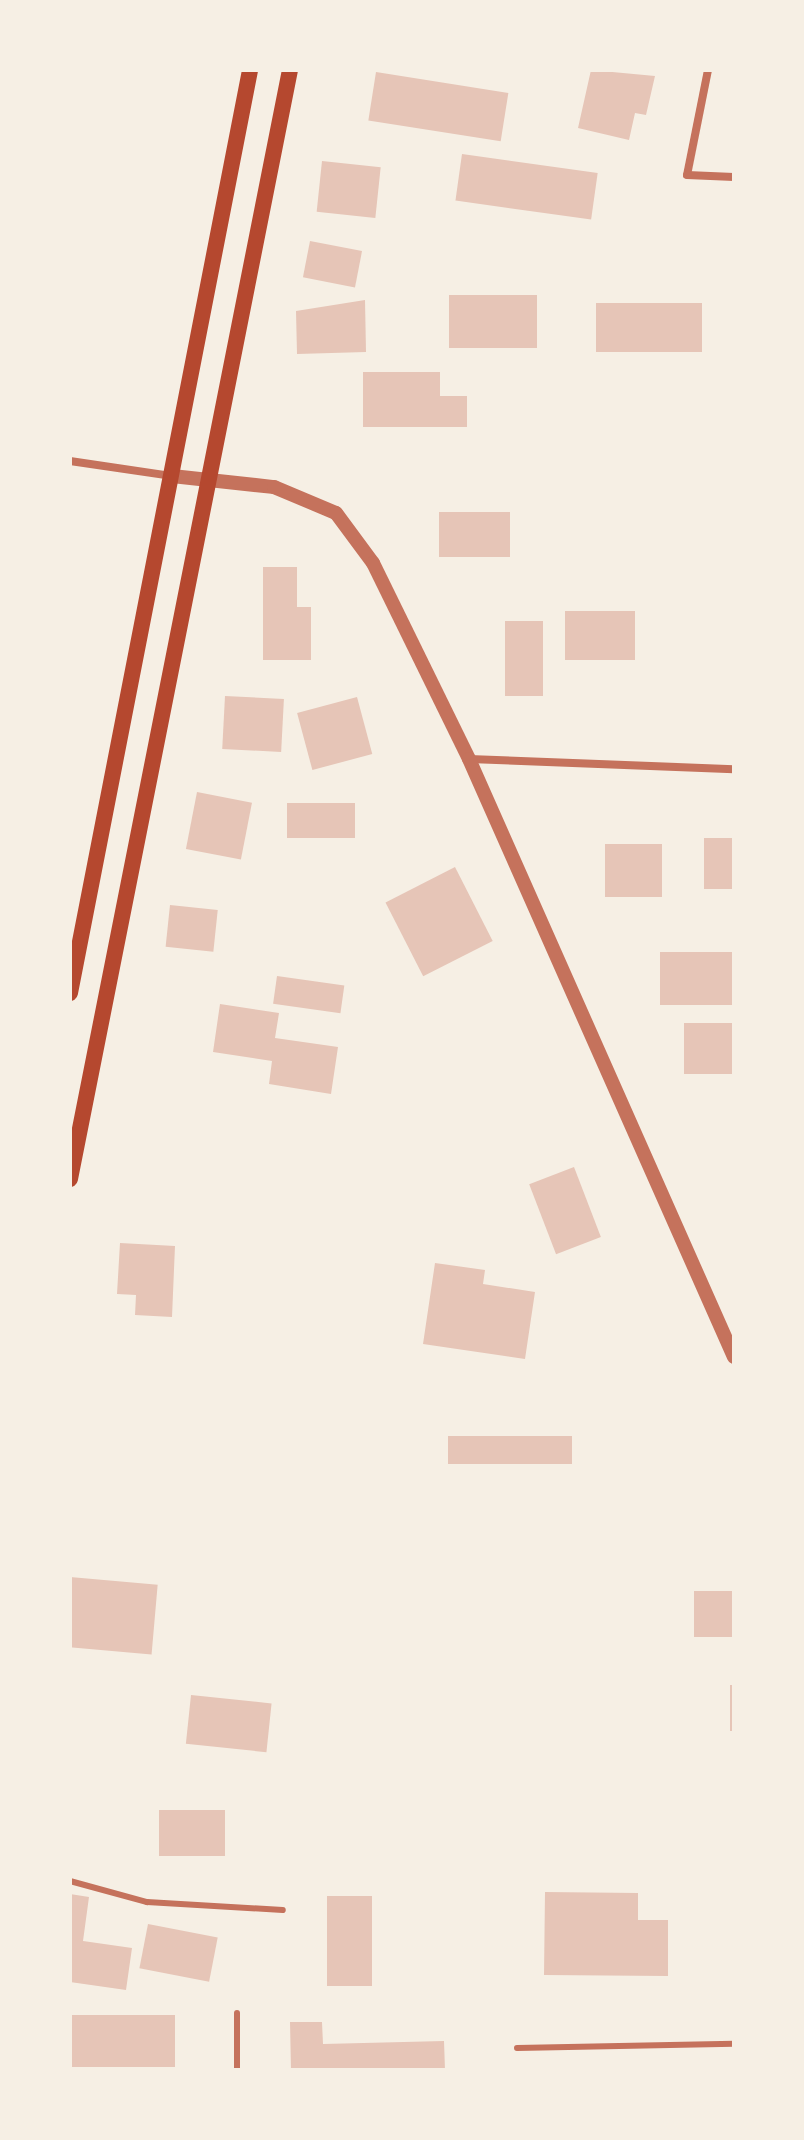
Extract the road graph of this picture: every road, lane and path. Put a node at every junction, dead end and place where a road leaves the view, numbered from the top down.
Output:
1 (250, 70) edge
2 (290, 70) edge
3 (708, 70) edge
4 (734, 177) edge
5 (70, 461) edge
6 (172, 476) junction
7 (210, 481) junction
8 (469, 759) junction
9 (734, 769) edge
10 (70, 993) edge
11 (70, 1179) edge
12 (734, 1357) edge
13 (70, 1881) edge
14 (283, 1910) dead end
15 (237, 2013) dead end
16 (734, 2044) edge
17 (517, 2048) dead end
18 (237, 2070) edge

1 - 6 main road
2 - 7 main road
3 - 4 street
5 - 6 street
6 - 7 street
6 - 10 main road
7 - 8 street
7 - 11 main road
8 - 9 street
8 - 12 street
13 - 14 lane
15 - 18 lane
16 - 17 lane

